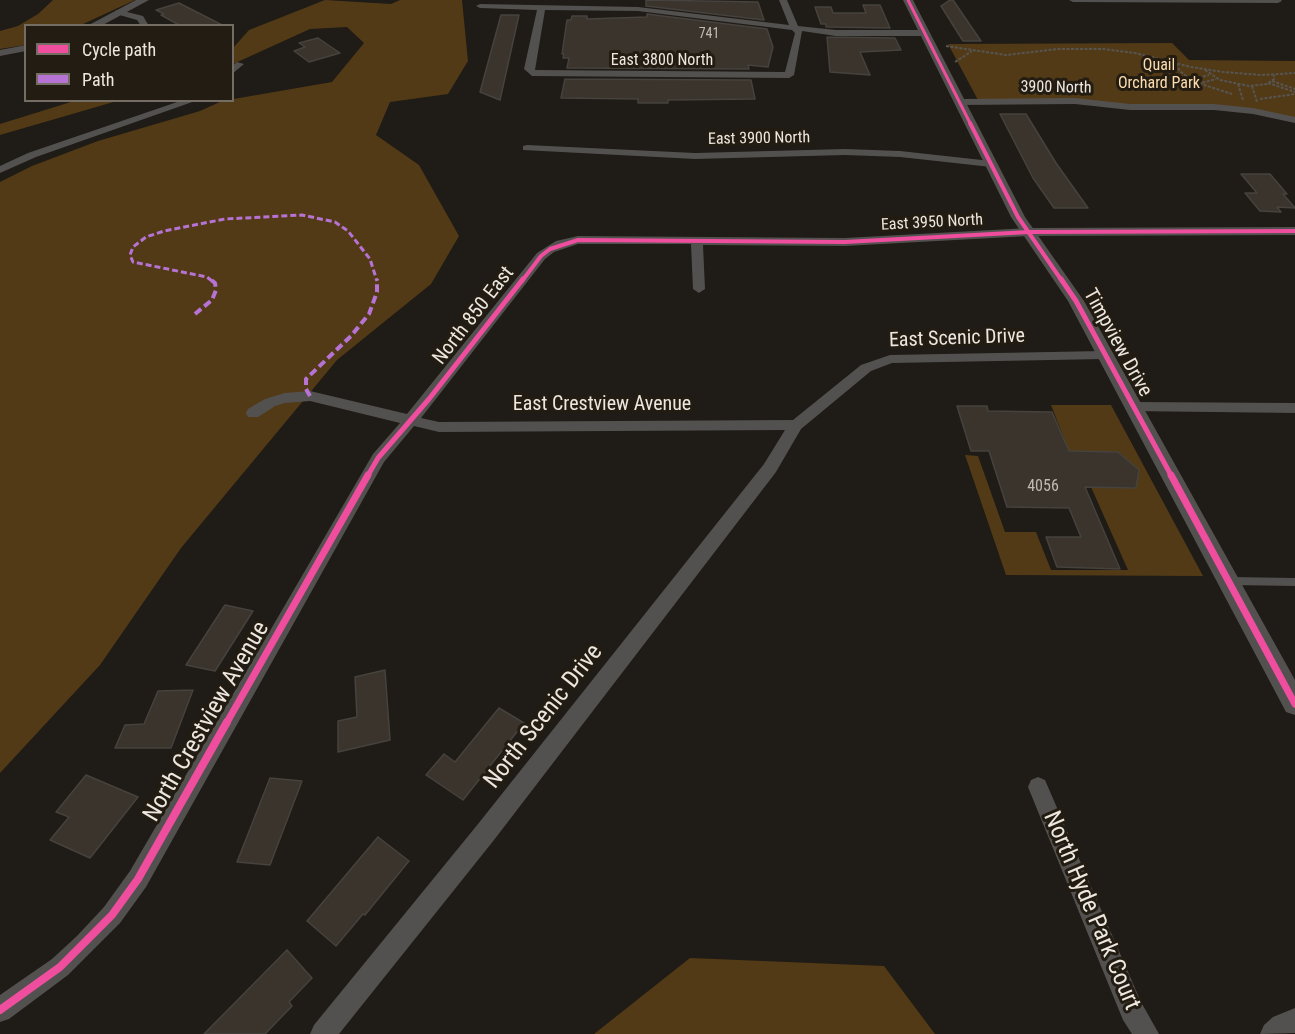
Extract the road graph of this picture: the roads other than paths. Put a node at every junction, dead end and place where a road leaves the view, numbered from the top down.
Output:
1 (144, 0) edge
2 (783, 0) edge
3 (908, 0) edge
4 (1073, 0) edge
5 (1277, 0) edge
6 (480, 6) dead end
7 (542, 7) junction
8 (119, 12) junction
9 (96, 24) edge
10 (144, 24) edge
11 (795, 28) junction
12 (923, 33) junction
13 (24, 48) edge
14 (0, 53) edge
15 (188, 102) edge
16 (959, 102) junction
17 (1295, 120) edge
18 (526, 148) dead end
19 (991, 164) junction
20 (0, 170) edge
21 (1295, 231) edge
22 (1029, 232) junction
23 (571, 241) joint
24 (698, 242) junction
25 (699, 289) dead end
26 (1104, 355) junction
27 (1133, 407) junction
28 (1295, 408) edge
29 (253, 413) dead end
30 (409, 421) junction
31 (796, 425) junction
32 (1228, 581) junction
33 (1295, 582) edge
34 (1295, 704) edge
35 (1038, 788) dead end
36 (0, 1010) edge
37 (1295, 1020) edge
38 (323, 1034) edge
39 (1146, 1034) edge
40 (1273, 1034) edge

1 - 8 street
2 - 11 street
3 - 12 street, Timpview Drive
4 - 5 street
6 - 7 street
7 - 11 street
7 - 11 street, East 3800 North
8 - 9 street
8 - 10 street
11 - 12 street
12 - 16 street, Timpview Drive
13 - 14 street
15 - 20 street
16 - 17 street, 3900 North
16 - 19 street, Timpview Drive
18 - 19 street, East 3900 North
19 - 22 street, Timpview Drive
21 - 22 street, East 3950 North
22 - 24 street, East 3950 North
22 - 26 street, Timpview Drive
23 - 24 street, East 3950 North
23 - 30 street, North 850 East
24 - 25 street
26 - 27 street, Timpview Drive
26 - 31 street, East Scenic Drive
27 - 28 street
27 - 32 street, Timpview Drive
29 - 30 street, East Crestview Avenue
30 - 31 street, East Crestview Avenue
30 - 36 street, North Crestview Avenue
31 - 38 street, North Scenic Drive
32 - 33 lane
32 - 34 street, Timpview Drive
35 - 39 street, North Hyde Park Court
37 - 40 street

